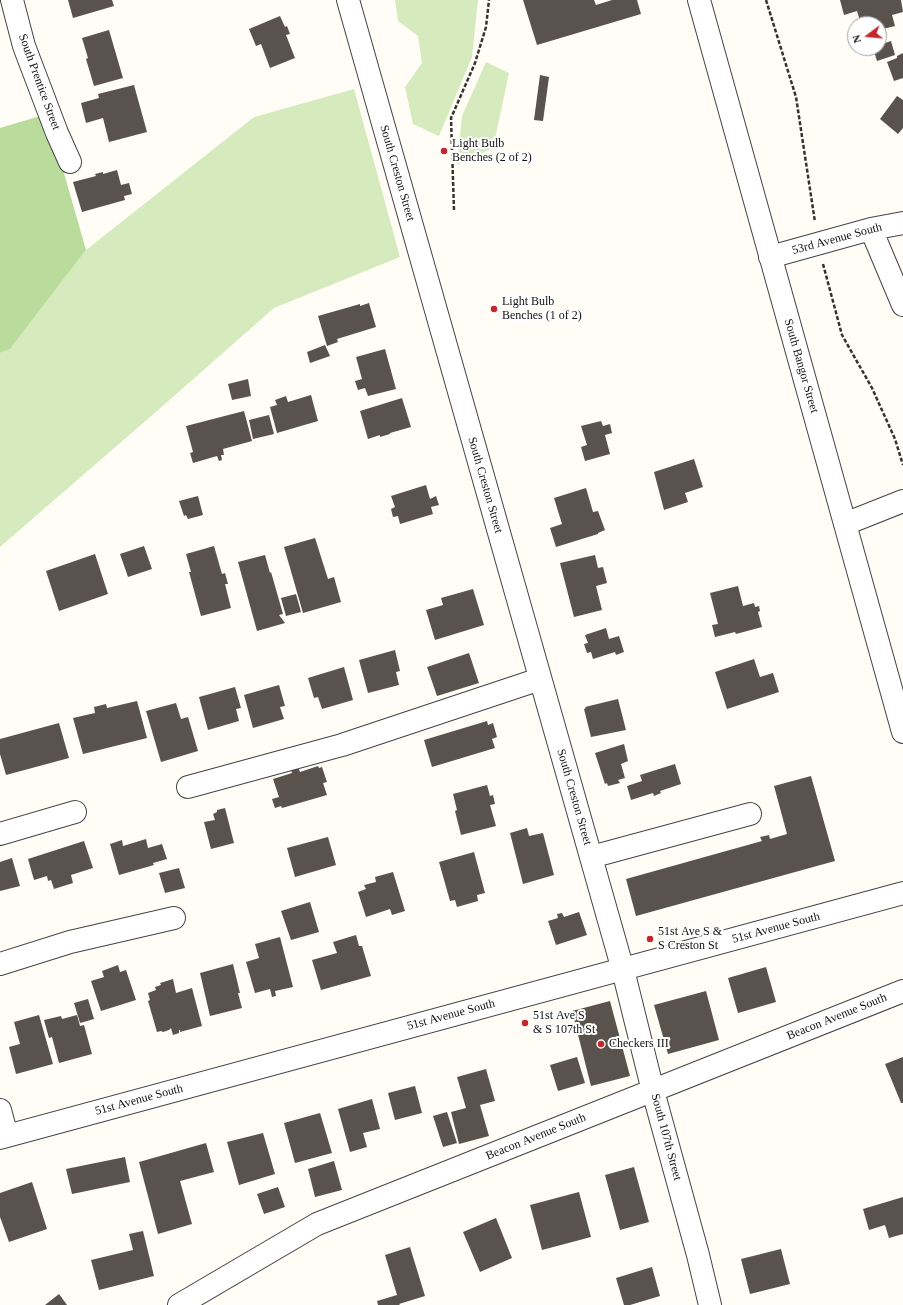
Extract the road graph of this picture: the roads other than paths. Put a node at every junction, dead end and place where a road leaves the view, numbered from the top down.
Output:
1 (12, 0) edge
2 (348, 0) edge
3 (700, 0) edge
4 (70, 162) dead end
5 (903, 223) edge
6 (871, 229) junction
7 (770, 257) junction
8 (903, 305) edge
9 (903, 501) edge
10 (845, 524) junction
11 (540, 679) junction
12 (898, 696) edge
13 (903, 732) edge
14 (188, 787) dead end
15 (75, 812) dead end
16 (750, 814) dead end
17 (0, 834) edge
18 (591, 857) junction
19 (903, 893) edge
20 (174, 918) dead end
21 (0, 964) edge
22 (623, 970) junction
23 (903, 991) edge
24 (653, 1091) junction
25 (0, 1110) edge
26 (3, 1137) edge
27 (179, 1305) edge
28 (710, 1305) edge

1 - 4 street, South Prentice Street
2 - 11 street, South Creston Street
3 - 7 street, South Bangor Street
5 - 6 street, 53rd Avenue South
6 - 7 street, 53rd Avenue South
6 - 8 street
7 - 10 street, South Bangor Street
9 - 10 street
10 - 12 street, South Bangor Street
11 - 14 street
11 - 18 street, South Creston Street
12 - 13 street, South Bangor Street
15 - 17 street
16 - 18 street
18 - 22 street, South Creston Street
19 - 22 street, 51st Avenue South
20 - 21 street
22 - 24 street, South 107th Street
22 - 26 street, 51st Avenue South
23 - 24 street, Beacon Avenue South
24 - 27 street, Beacon Avenue South
24 - 28 street, South 107th Street
25 - 26 street

